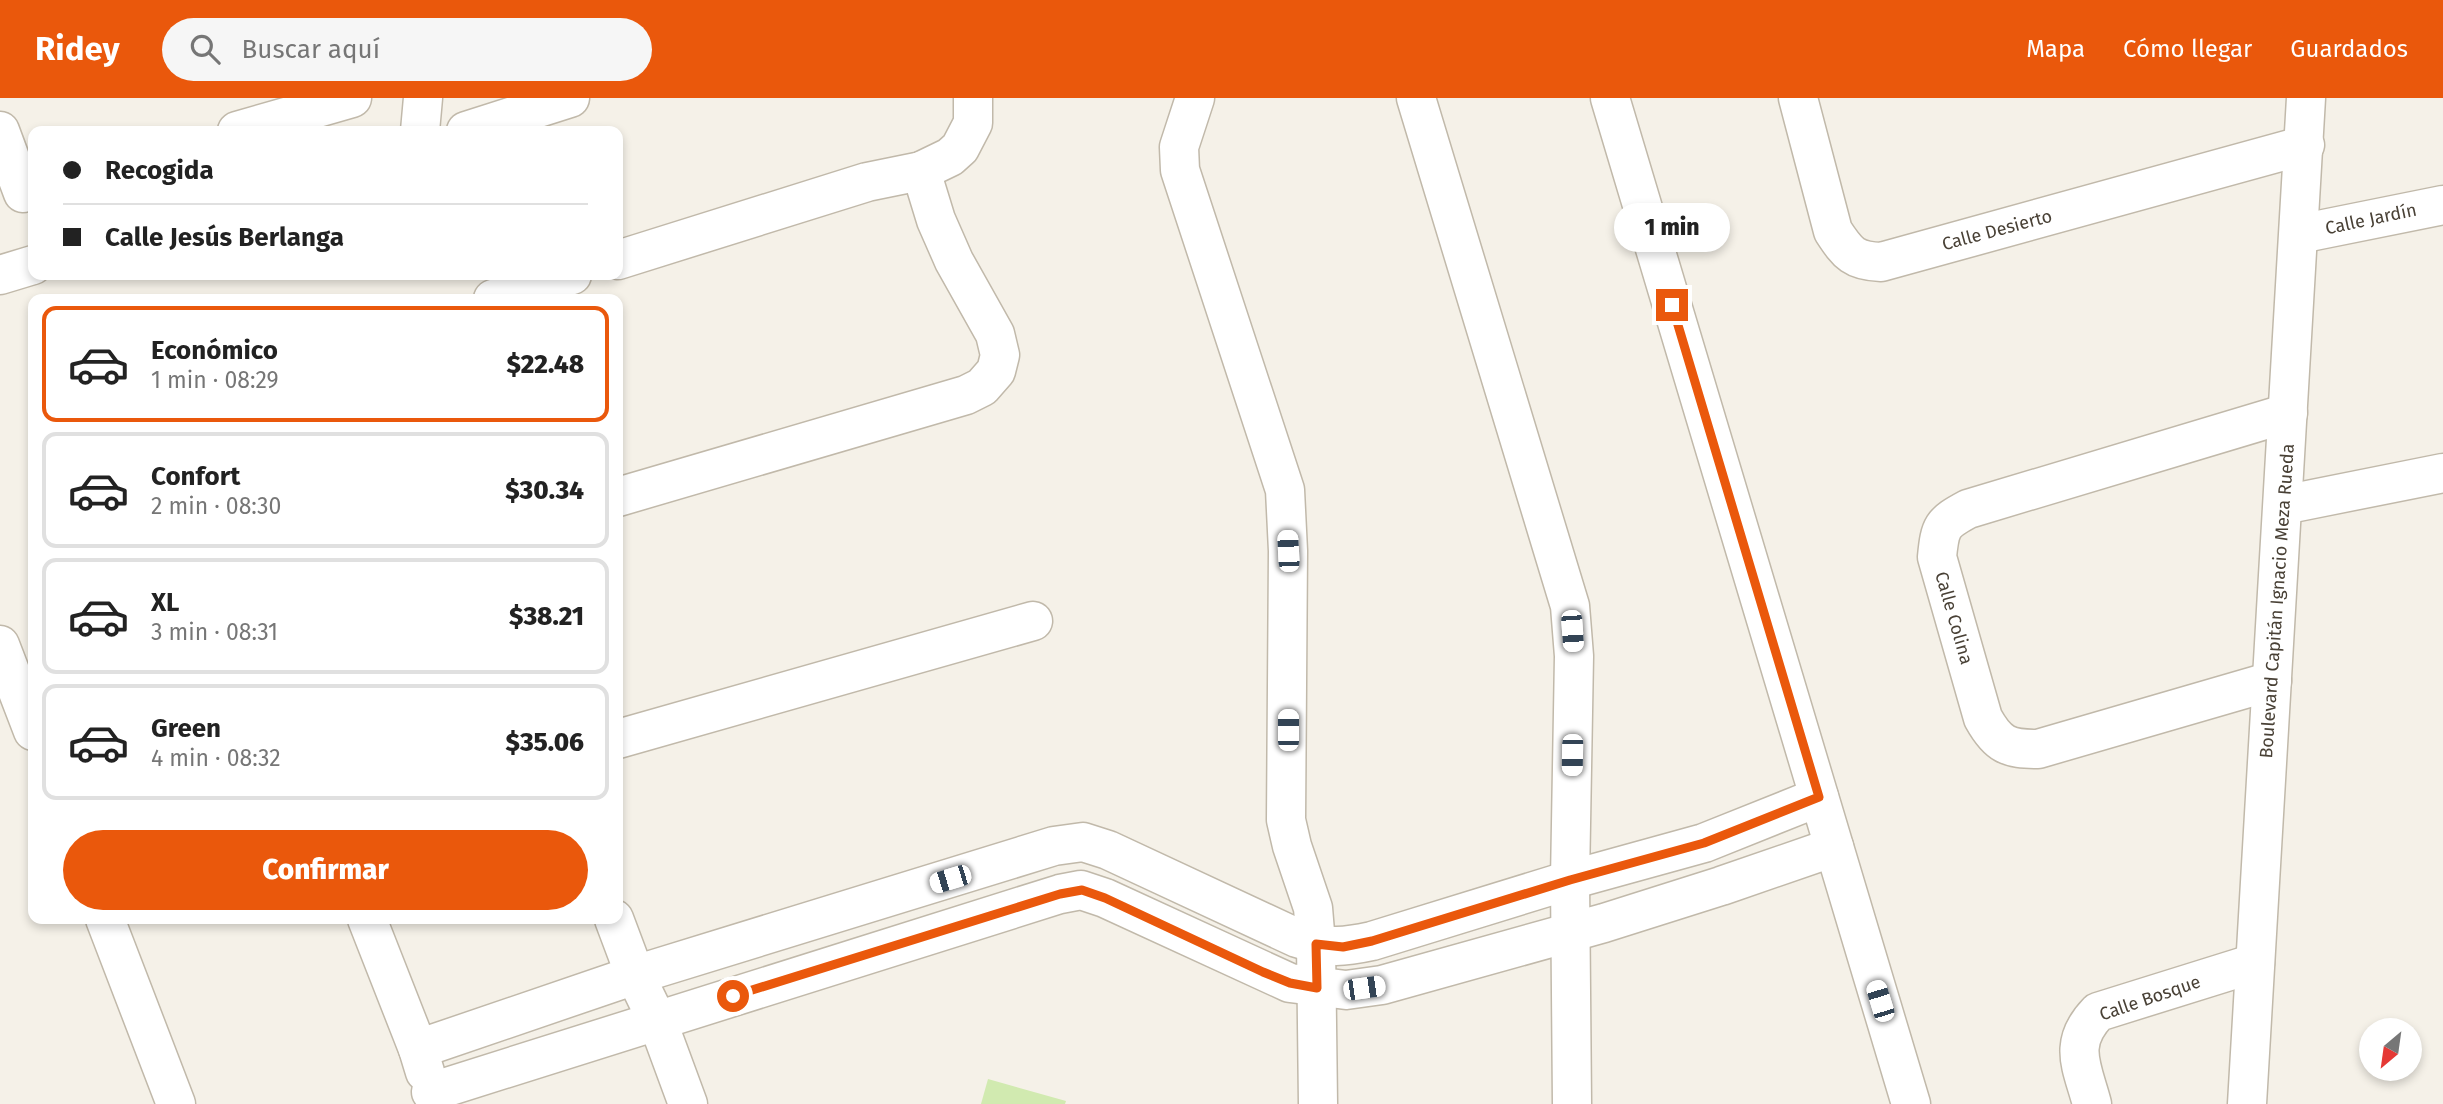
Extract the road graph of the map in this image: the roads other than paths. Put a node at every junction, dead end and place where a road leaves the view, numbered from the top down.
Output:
1 (352, 98) edge
2 (423, 98) edge
3 (570, 98) edge
4 (973, 98) edge
5 (1195, 98) edge
6 (1416, 98) edge
7 (1611, 98) edge
8 (1798, 98) edge
9 (2306, 98) edge
10 (254, 126) edge
11 (420, 126) edge
12 (482, 126) edge
13 (0, 131) edge
14 (2305, 145) junction
15 (921, 171) junction
16 (19, 195) edge
17 (2443, 205) edge
18 (2299, 234) junction
19 (623, 258) edge
20 (28, 267) edge
21 (0, 275) edge
22 (556, 280) edge
23 (509, 294) edge
24 (2288, 413) junction
25 (2443, 473) edge
26 (623, 496) edge
27 (2283, 505) junction
28 (1033, 621) dead end
29 (0, 645) edge
30 (2272, 681) junction
31 (28, 718) edge
32 (623, 737) edge
33 (1819, 797) junction
34 (1834, 847) junction
35 (1570, 880) junction
36 (107, 924) edge
37 (369, 924) edge
38 (616, 924) edge
39 (1571, 932) junction
40 (1316, 944) junction
41 (2255, 963) junction
42 (635, 975) junction
43 (1317, 988) junction
44 (657, 1020) junction
45 (418, 1049) junction
46 (433, 1098) edge
47 (176, 1104) edge
48 (688, 1104) edge
49 (1318, 1104) edge
50 (1572, 1104) edge
51 (1911, 1104) edge
52 (2092, 1104) edge
53 (2247, 1104) edge

1 - 10 street
2 - 11 street
3 - 12 street
4 - 15 street
5 - 40 street
6 - 35 street
7 - 33 street
8 - 14 street, Calle Desierto
9 - 14 street, Boulevard Capitán Ignacio Meza Rueda
13 - 16 street
14 - 18 street, Boulevard Capitán Ignacio Meza Rueda
15 - 19 street
15 - 26 street
17 - 18 street, Calle Jardín
18 - 24 street, Boulevard Capitán Ignacio Meza Rueda
20 - 21 street
22 - 23 street
24 - 27 street, Boulevard Capitán Ignacio Meza Rueda
24 - 30 street, Calle Colina
25 - 27 street
27 - 30 street, Boulevard Capitán Ignacio Meza Rueda
28 - 32 street
29 - 31 street
30 - 41 street, Boulevard Capitán Ignacio Meza Rueda
33 - 34 street
33 - 35 street
34 - 39 street
34 - 51 street
35 - 39 street
35 - 40 street
36 - 47 street
37 - 45 street
38 - 42 street
39 - 43 street
39 - 50 street
40 - 42 street
40 - 43 street
41 - 52 street, Calle Bosque
41 - 53 street, Boulevard Capitán Ignacio Meza Rueda
42 - 44 street
42 - 45 street
43 - 44 street
43 - 49 street
44 - 46 street
44 - 48 street
45 - 46 street

